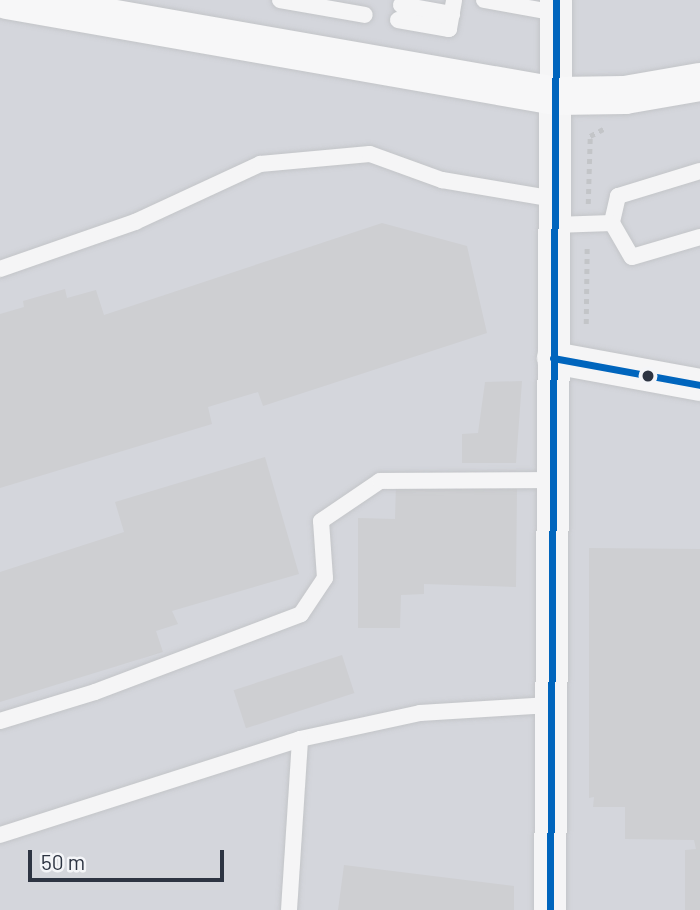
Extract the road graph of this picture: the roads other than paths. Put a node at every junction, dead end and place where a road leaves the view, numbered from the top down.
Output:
1 (6, 0) edge
2 (280, 0) edge
3 (484, 0) edge
4 (453, 7) edge
5 (556, 7) edge
6 (400, 12) dead end
7 (365, 15) dead end
8 (700, 82) edge
9 (556, 96) junction
10 (700, 172) edge
11 (554, 212) junction
12 (612, 223) junction
13 (700, 237) edge
14 (0, 269) edge
15 (553, 358) junction
16 (700, 385) edge
17 (552, 480) junction
18 (550, 705) junction
19 (0, 721) edge
20 (300, 739) junction
21 (0, 835) edge
22 (289, 910) edge
23 (550, 910) edge

1 - 9 highway
2 - 7 lane
3 - 5 lane
4 - 6 lane
5 - 9 street
8 - 9 highway
9 - 11 street
10 - 12 lane
11 - 12 lane
11 - 14 lane
11 - 15 street
12 - 13 lane
15 - 16 street
15 - 17 street
17 - 18 street
17 - 19 lane
18 - 20 lane
18 - 23 street
20 - 21 lane
20 - 22 lane

